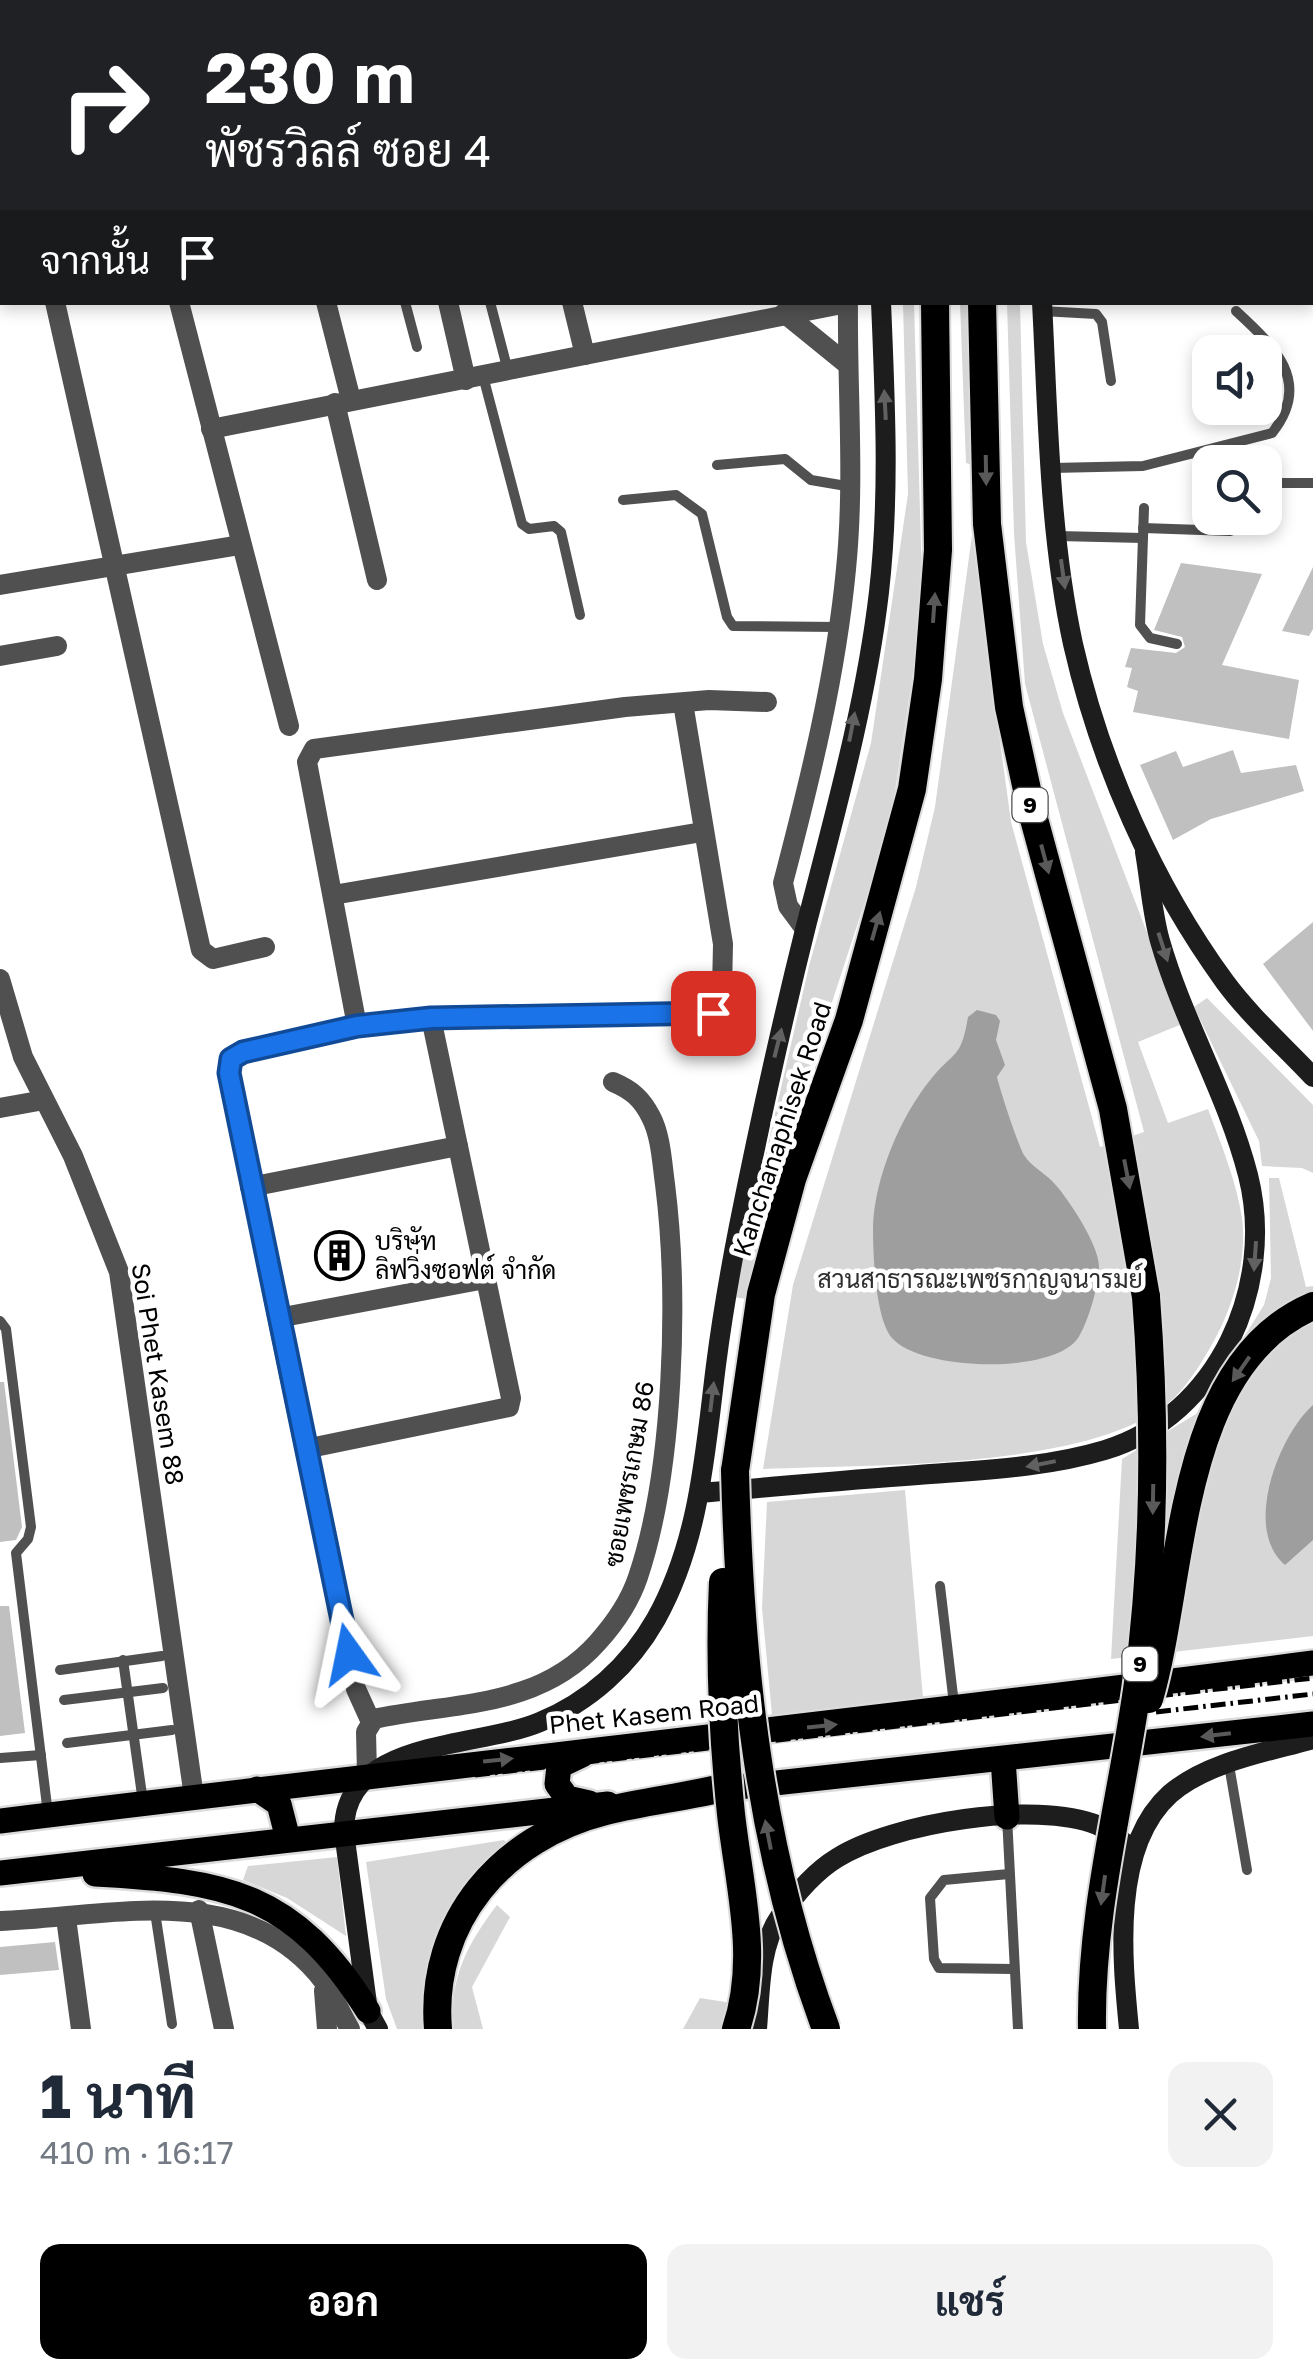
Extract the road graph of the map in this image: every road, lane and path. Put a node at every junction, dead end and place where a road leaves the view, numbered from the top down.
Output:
1 (56, 305) edge
2 (181, 305) edge
3 (327, 305) edge
4 (406, 305) edge
5 (449, 305) edge
6 (491, 305) edge
7 (573, 305) edge
8 (848, 305) edge
9 (880, 305) edge
10 (935, 305) edge
11 (982, 305) edge
12 (808, 306) edge
13 (1042, 307) edge
14 (1236, 311) dead end
15 (784, 313) junction
16 (417, 347) dead end
17 (585, 355) junction
18 (848, 365) junction
19 (508, 371) junction
20 (475, 378) junction
21 (1111, 380) dead end
22 (343, 402) junction
23 (211, 428) junction
24 (717, 464) dead end
25 (1052, 468) junction
26 (1313, 483) edge
27 (1282, 484) edge
28 (852, 486) junction
29 (623, 500) dead end
30 (1144, 508) dead end
31 (1192, 532) edge
32 (1143, 533) junction
33 (1058, 536) junction
34 (240, 545) junction
35 (112, 567) junction
36 (376, 580) dead end
37 (0, 585) edge
38 (580, 615) dead end
39 (839, 627) junction
40 (1177, 644) dead end
41 (58, 646) dead end
42 (0, 656) edge
43 (684, 702) junction
44 (767, 702) dead end
45 (289, 726) dead end
46 (806, 795) junction
47 (838, 800) junction
48 (702, 832) junction
49 (1145, 852) junction
50 (333, 896) junction
51 (805, 929) junction
52 (264, 948) dead end
53 (0, 979) edge
54 (431, 1018) junction
55 (357, 1026) junction
56 (1313, 1077) edge
57 (614, 1082) dead end
58 (44, 1100) junction
59 (0, 1108) edge
60 (458, 1146) junction
61 (250, 1186) junction
62 (485, 1279) junction
63 (1313, 1306) edge
64 (278, 1318) junction
65 (0, 1321) edge
66 (305, 1449) junction
67 (735, 1472) junction
68 (699, 1493) junction
69 (940, 1586) dead end
70 (162, 1656) dead end
71 (123, 1660) junction
72 (1313, 1663) edge
73 (60, 1670) dead end
74 (163, 1688) dead end
75 (128, 1692) junction
76 (64, 1700) dead end
77 (954, 1709) junction
78 (372, 1722) junction
79 (1313, 1724) edge
80 (172, 1730) dead end
81 (134, 1736) junction
82 (1313, 1739) edge
83 (67, 1743) dead end
84 (591, 1752) junction
85 (41, 1754) junction
86 (0, 1758) edge
87 (1003, 1759) junction
88 (1229, 1765) junction
89 (367, 1774) junction
90 (257, 1789) junction
91 (713, 1790) junction
92 (194, 1797) junction
93 (144, 1803) junction
94 (599, 1805) junction
95 (48, 1815) junction
96 (1006, 1817) junction
97 (1114, 1819) junction
98 (0, 1821) edge
99 (344, 1832) junction
100 (288, 1839) junction
101 (1134, 1852) junction
102 (1247, 1870) dead end
103 (2, 1873) edge
104 (1009, 1874) junction
105 (154, 1910) junction
106 (199, 1910) junction
107 (66, 1918) junction
108 (0, 1921) edge
109 (1013, 1969) junction
110 (323, 1980) junction
111 (365, 2023) edge
112 (172, 2024) dead end
113 (81, 2029) edge
114 (224, 2029) edge
115 (327, 2029) edge
116 (438, 2029) edge
117 (736, 2029) edge
118 (757, 2029) edge
119 (826, 2029) edge
120 (1018, 2029) edge
121 (1092, 2029) edge
122 (1128, 2029) edge

1 - 35 street
2 - 23 street
3 - 22 street
4 - 16 lane
5 - 20 street
6 - 19 lane
7 - 17 street
8 - 18 street
47 -> 9 main road
67 -> 10 highway, Kanchanaphisek Road
11 -> 97 highway, 9, bridge
12 - 15 street
13 - 21 lane
13 - 25 main road
14 - 25 lane
15 - 17 street
15 - 18 street
17 - 19 street
18 - 28 street
19 - 20 street
20 - 22 street
20 - 38 lane
22 - 23 street
22 - 36 street
23 - 34 street
24 - 28 lane
25 - 33 main road
26 - 27 lane
28 - 39 street
29 - 39 lane
30 - 32 lane
31 - 32 lane
32 - 33 lane
32 - 40 lane
33 -> 49 main road
34 - 35 street
34 - 45 street
35 - 37 street
35 - 52 street
39 - 46 street
41 - 42 street
43 - 44 street
43 - 48 street
43 - 50 street
46 - 47 street
46 - 51 street
47 - 51 main road
48 - 50 street
48 - 54 street
49 - 56 main road
49 -> 68 main road
50 - 55 street
68 -> 51 main road
53 - 58 street, Soi Phet Kasem 88
54 - 55 street
54 - 60 street
55 - 61 street
57 - 78 street, ซอยเพชรเกษม 86
58 - 59 street
58 - 92 street, Soi Phet Kasem 88
60 - 61 street
60 - 62 street
61 - 64 street
62 - 64 street
62 - 66 street
63 -> 97 highway, bridge
64 - 66 street
65 - 85 lane
66 - 78 street
67 - 117 highway, bridge
119 -> 67 highway, Kanchanaphisek Road, bridge
68 - 89 main road
69 - 77 lane
70 - 71 lane
71 - 73 lane
71 - 75 lane
72 - 77 main road, Phet Kasem Road
74 - 75 lane
75 - 76 lane
75 - 81 lane
84 -> 77 main road, Phet Kasem Road
78 - 89 street
79 -> 87 main road
80 - 81 lane
81 - 83 lane
81 - 93 lane
82 - 88 main road
89 -> 84 main road, Phet Kasem Road
84 - 94 main road
85 - 86 lane
85 - 95 lane
87 - 91 main road
87 - 96 main road
88 - 101 main road
88 - 102 lane
89 - 90 main road, Phet Kasem Road
89 - 99 main road
90 - 92 main road, Phet Kasem Road
90 - 100 main road
91 - 94 main road
91 - 116 highway
92 - 93 main road, Phet Kasem Road
93 - 95 main road, Phet Kasem Road
94 - 99 main road
95 - 98 main road, Phet Kasem Road
96 - 101 main road
96 - 104 lane
96 - 118 main road
97 -> 121 highway, 9, bridge
99 - 100 main road
99 - 111 main road
100 - 103 main road
101 - 122 main road
103 - 111 main road
104 - 109 lane
104 - 109 lane
105 - 106 street
105 - 107 street
105 - 112 lane
106 - 110 street
106 - 114 street
107 - 108 street
107 - 113 street
109 - 120 lane
110 - 111 street
110 - 115 street

